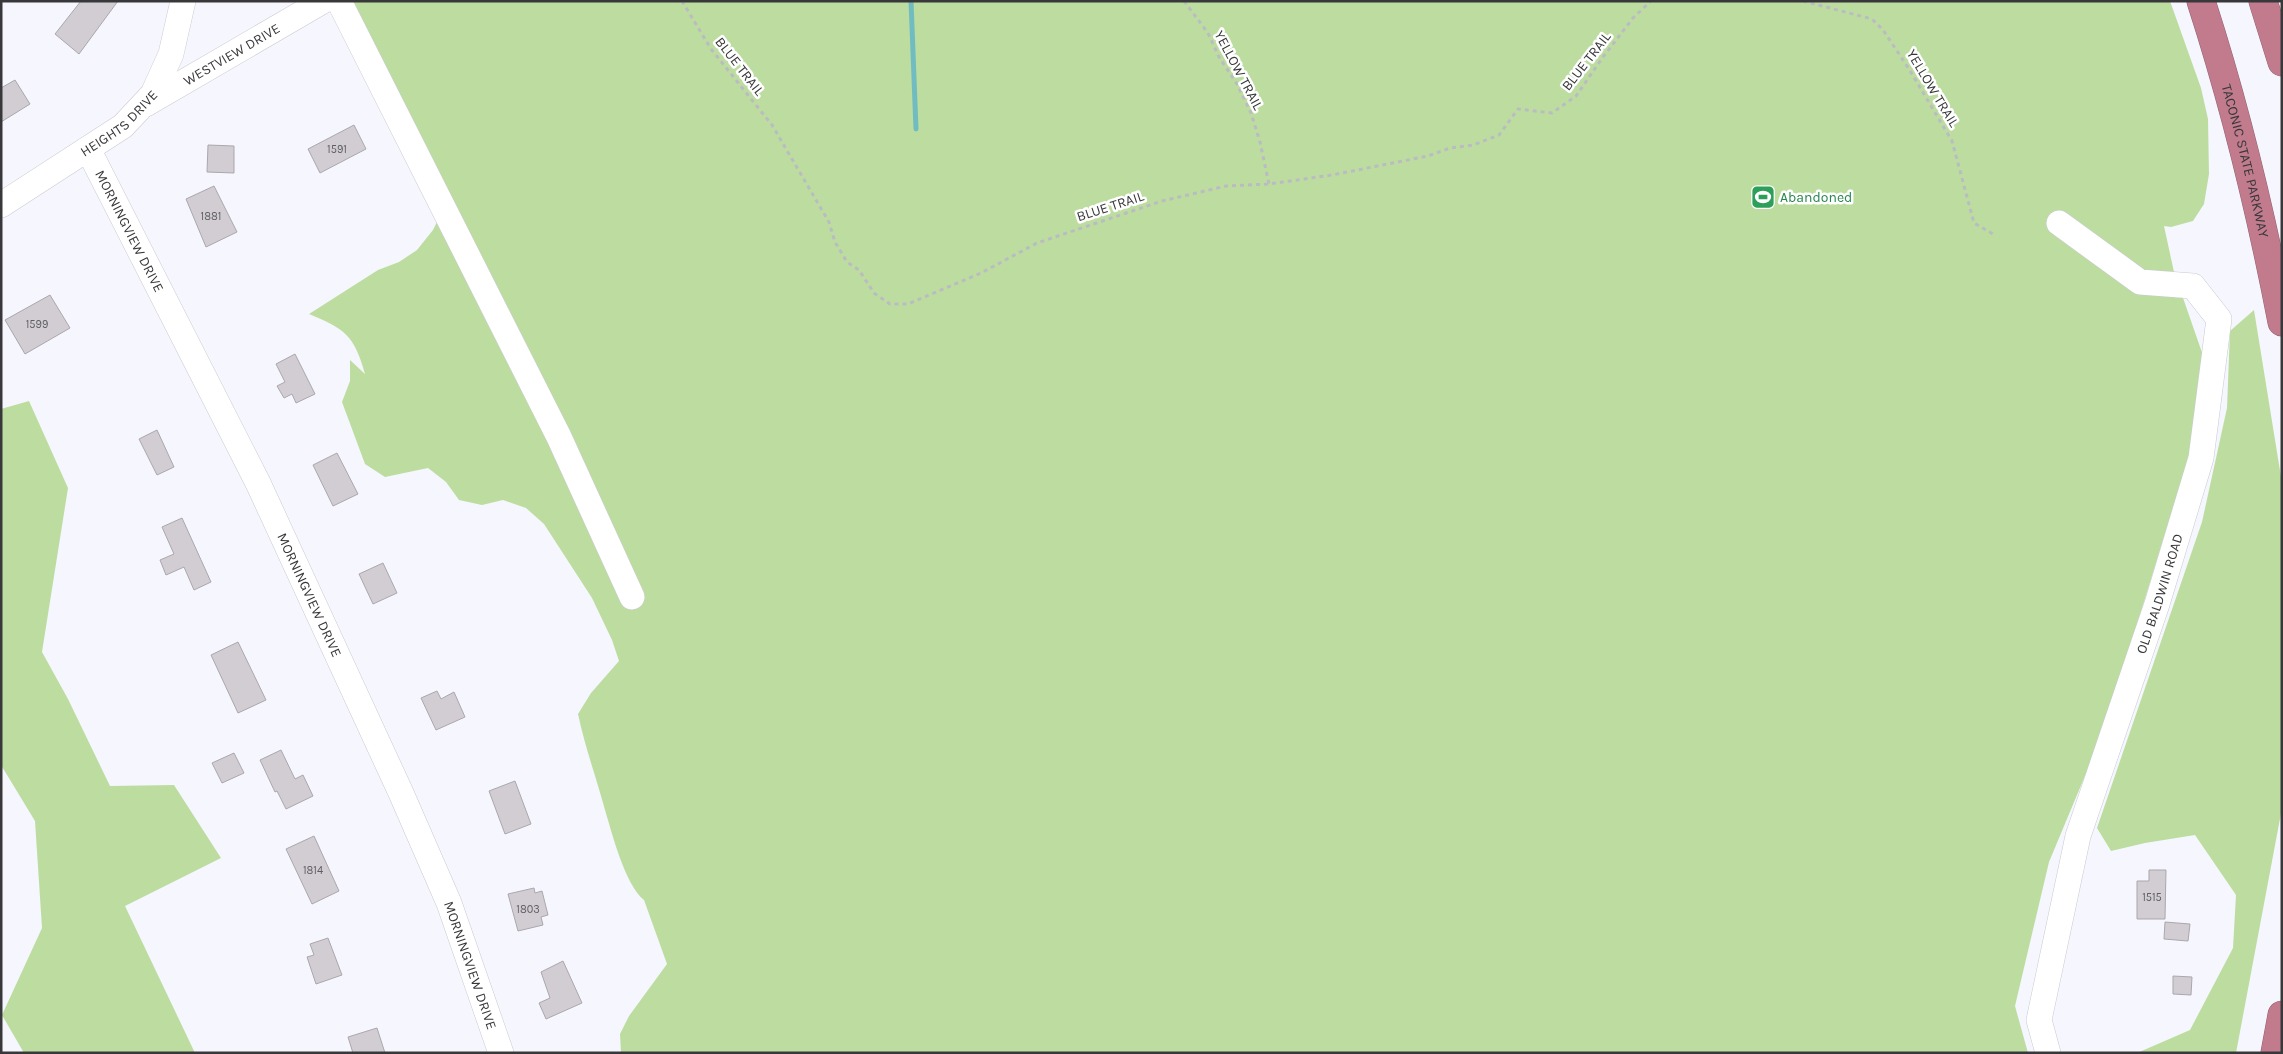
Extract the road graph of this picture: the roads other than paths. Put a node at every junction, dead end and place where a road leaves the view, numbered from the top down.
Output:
1 (183, 1) edge
2 (324, 1) edge
3 (339, 1) edge
4 (2201, 1) edge
5 (2263, 1) edge
6 (2282, 62) edge
7 (140, 108) junction
8 (88, 149) junction
9 (1, 205) edge
10 (2059, 223) dead end
11 (2282, 322) edge
12 (632, 597) dead end
13 (2282, 1015) edge
14 (501, 1053) edge
15 (2048, 1053) edge
16 (2275, 1053) edge

1 - 7 street, HEIGHTS DRIVE
2 - 7 street, WESTVIEW DRIVE
3 - 12 street
4 - 11 highway, TACONIC STATE PARKWAY
5 - 6 highway
7 - 8 street, HEIGHTS DRIVE
8 - 9 street, HEIGHTS DRIVE
8 - 14 street, MORNINGVIEW DRIVE
10 - 15 street, OLD BALDWIN ROAD
13 - 16 highway

